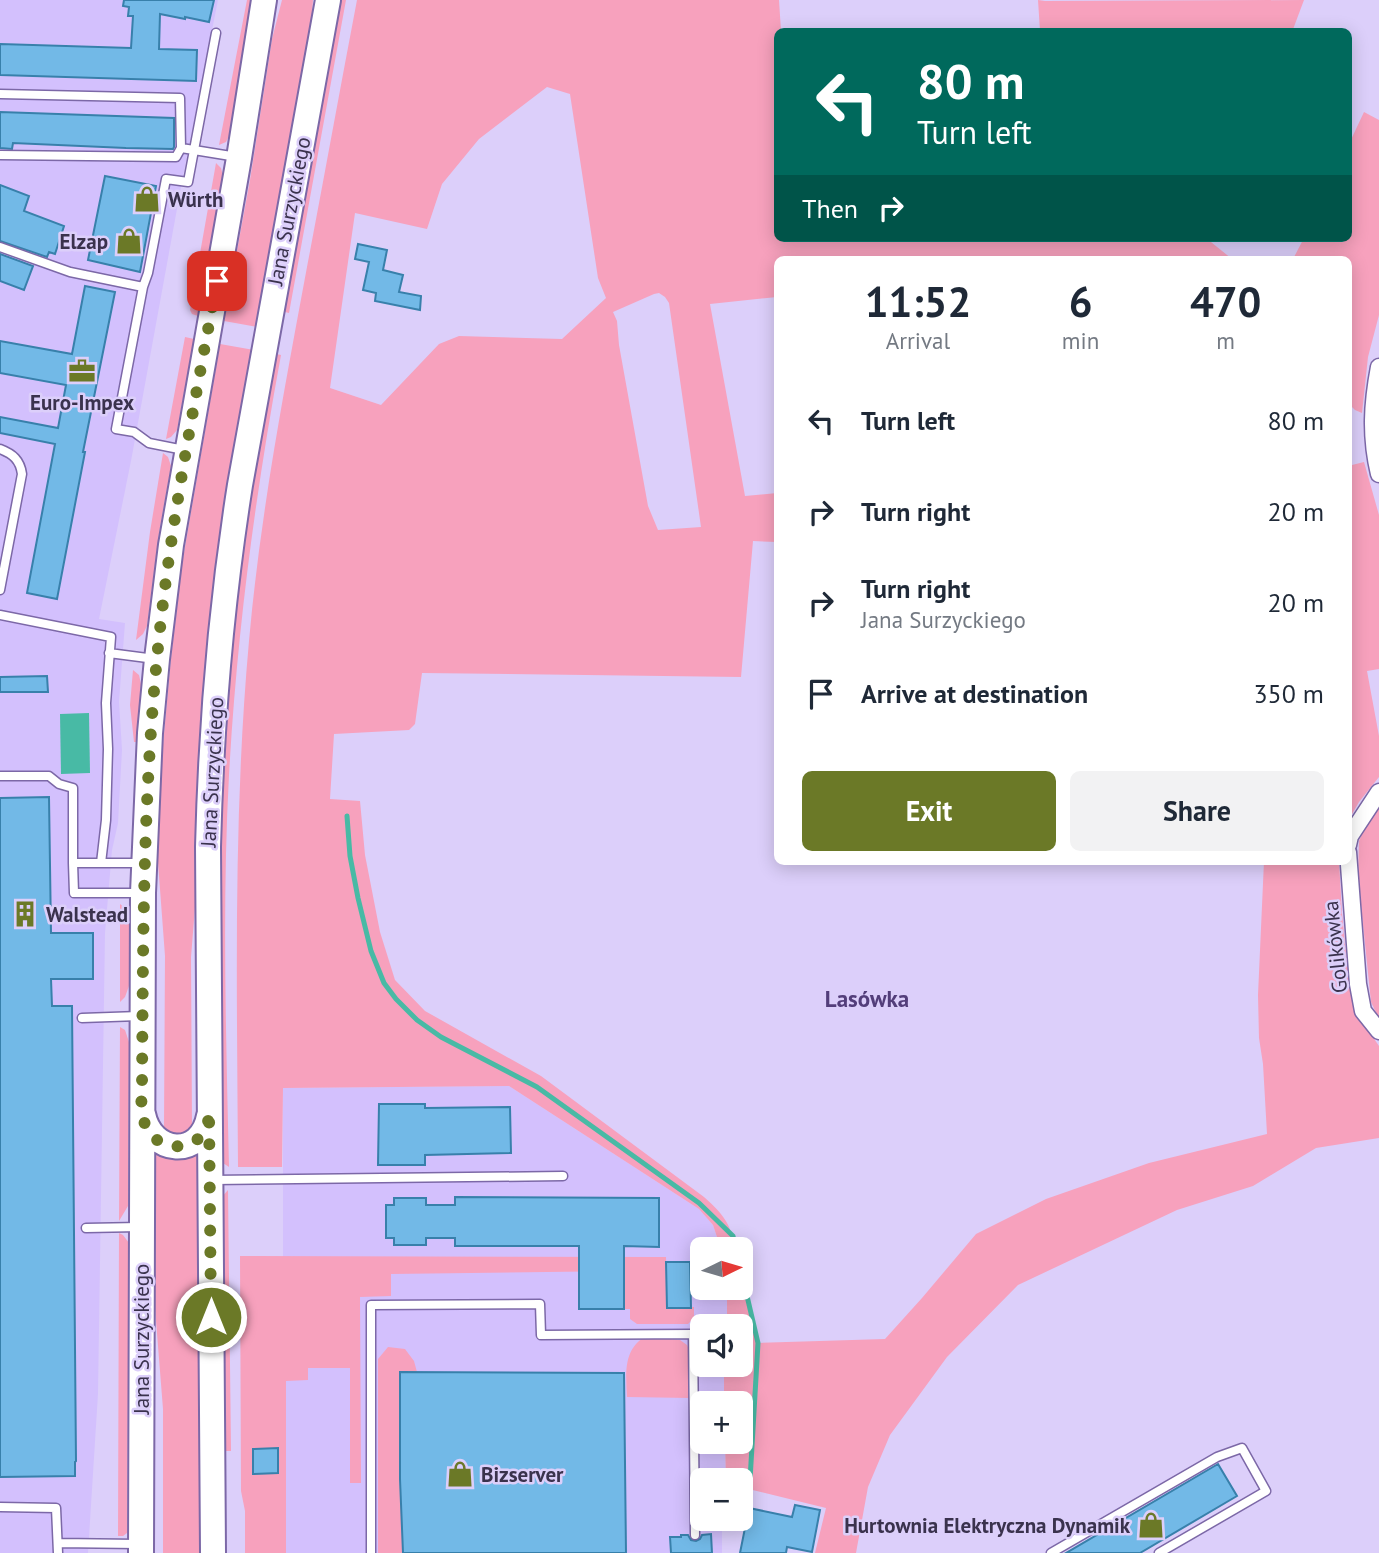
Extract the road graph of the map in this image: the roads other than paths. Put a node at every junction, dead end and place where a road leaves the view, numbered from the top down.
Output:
1 (264, 0) edge
2 (328, 0) edge
3 (216, 33) dead end
4 (0, 94) edge
5 (181, 148) junction
6 (194, 150) junction
7 (0, 155) edge
8 (240, 158) junction
9 (0, 247) edge
10 (143, 287) junction
11 (1379, 366) edge
12 (0, 449) edge
13 (187, 451) junction
14 (1379, 474) edge
15 (0, 590) edge
16 (0, 615) edge
17 (110, 653) junction
18 (157, 659) junction
19 (0, 776) edge
20 (1379, 792) edge
21 (1352, 833) edge
22 (73, 863) junction
23 (101, 863) junction
24 (144, 863) junction
25 (1349, 865) edge
26 (143, 893) junction
27 (142, 1016) junction
28 (82, 1018) dead end
29 (1379, 1031) edge
30 (141, 1103) junction
31 (209, 1111) junction
32 (563, 1176) dead end
33 (210, 1180) junction
34 (141, 1227) junction
35 (86, 1228) dead end
36 (0, 1507) edge
37 (695, 1535) dead end
38 (58, 1543) junction
39 (141, 1548) edge
40 (58, 1553) edge
41 (213, 1553) edge
42 (372, 1553) edge
43 (1051, 1553) edge
44 (1159, 1553) edge

1 - 8 main road, Jana Surzyckiego
2 - 31 main road, Jana Surzyckiego
3 - 6 lane
4 - 5 lane
5 - 6 lane
5 - 7 lane
6 - 8 lane
6 - 10 lane
8 - 13 main road, Jana Surzyckiego
9 - 10 lane
10 - 13 lane
11 - 14 street
12 - 15 lane
13 - 18 main road, Jana Surzyckiego
16 - 17 lane
17 - 18 lane
17 - 23 lane
18 - 24 main road, Jana Surzyckiego
19 - 22 lane
20 - 21 street
22 - 23 lane
22 - 26 lane
23 - 24 lane
24 - 26 main road, Jana Surzyckiego
25 - 29 street, Golikówka
26 - 27 main road, Jana Surzyckiego
27 - 28 lane
27 - 30 main road, Jana Surzyckiego
30 - 31 main road
30 - 34 main road, Jana Surzyckiego
31 - 33 main road, Jana Surzyckiego
32 - 33 lane
33 - 41 main road, Jana Surzyckiego
34 - 35 lane
34 - 39 main road, Jana Surzyckiego
36 - 38 lane
37 - 42 lane
38 - 39 lane
38 - 40 lane
43 - 44 lane

